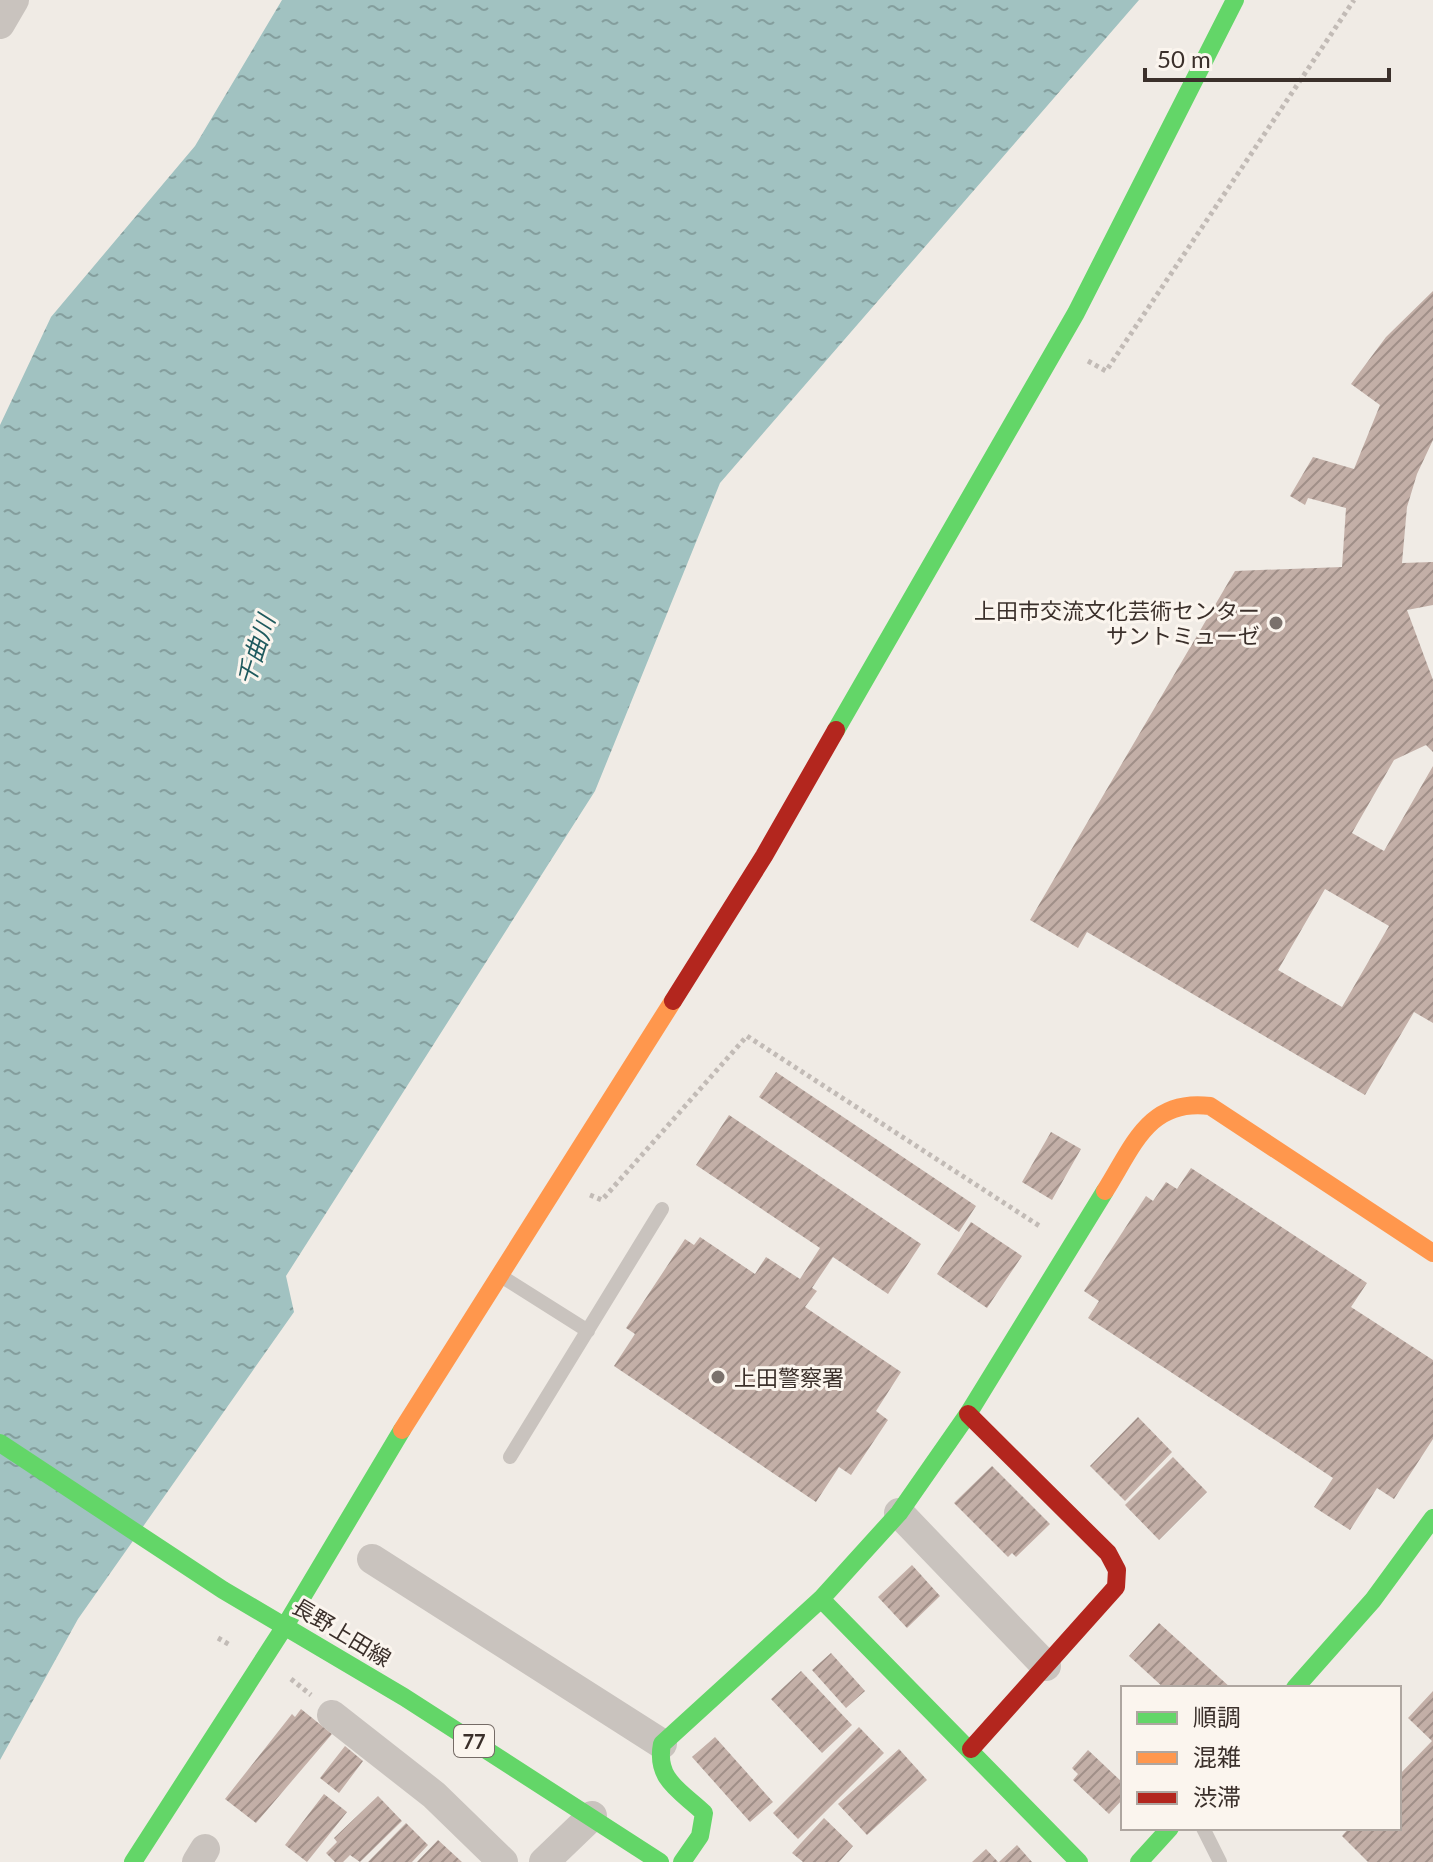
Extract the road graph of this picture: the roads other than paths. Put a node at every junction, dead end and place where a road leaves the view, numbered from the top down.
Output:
1 (14, 0) edge
2 (1235, 0) edge
3 (0, 24) edge
4 (662, 1209) dead end
5 (1433, 1253) edge
6 (500, 1275) junction
7 (588, 1331) junction
8 (968, 1414) junction
9 (0, 1443) edge
10 (510, 1457) dead end
11 (899, 1513) junction
12 (1433, 1518) edge
13 (372, 1559) dead end
14 (821, 1599) junction
15 (285, 1626) junction
16 (1046, 1666) junction
17 (1297, 1686) edge
18 (332, 1715) dead end
19 (662, 1744) junction
20 (971, 1749) junction
21 (592, 1816) junction
22 (1168, 1830) edge
23 (1204, 1830) edge
24 (133, 1862) edge
25 (503, 1862) edge
26 (544, 1862) edge
27 (660, 1862) edge
28 (682, 1862) edge
29 (1079, 1862) edge
30 (1139, 1862) edge
31 (1220, 1862) edge

1 - 3 street
2 - 6 street
4 - 7 lane
5 - 8 street
6 - 7 lane
6 - 15 street
7 - 10 lane
8 - 11 street
8 - 16 street
9 - 15 street, 長野上田線 / 77
11 - 14 street
11 - 16 street
12 - 17 street
13 - 19 street
14 - 19 street
14 - 20 street
15 - 21 street, 長野上田線 / 77
15 - 24 street
16 - 20 street
18 - 25 street
19 - 28 street
20 - 29 street
21 - 26 street
21 - 27 street, 長野上田線 / 77
22 - 30 street
23 - 31 lane

